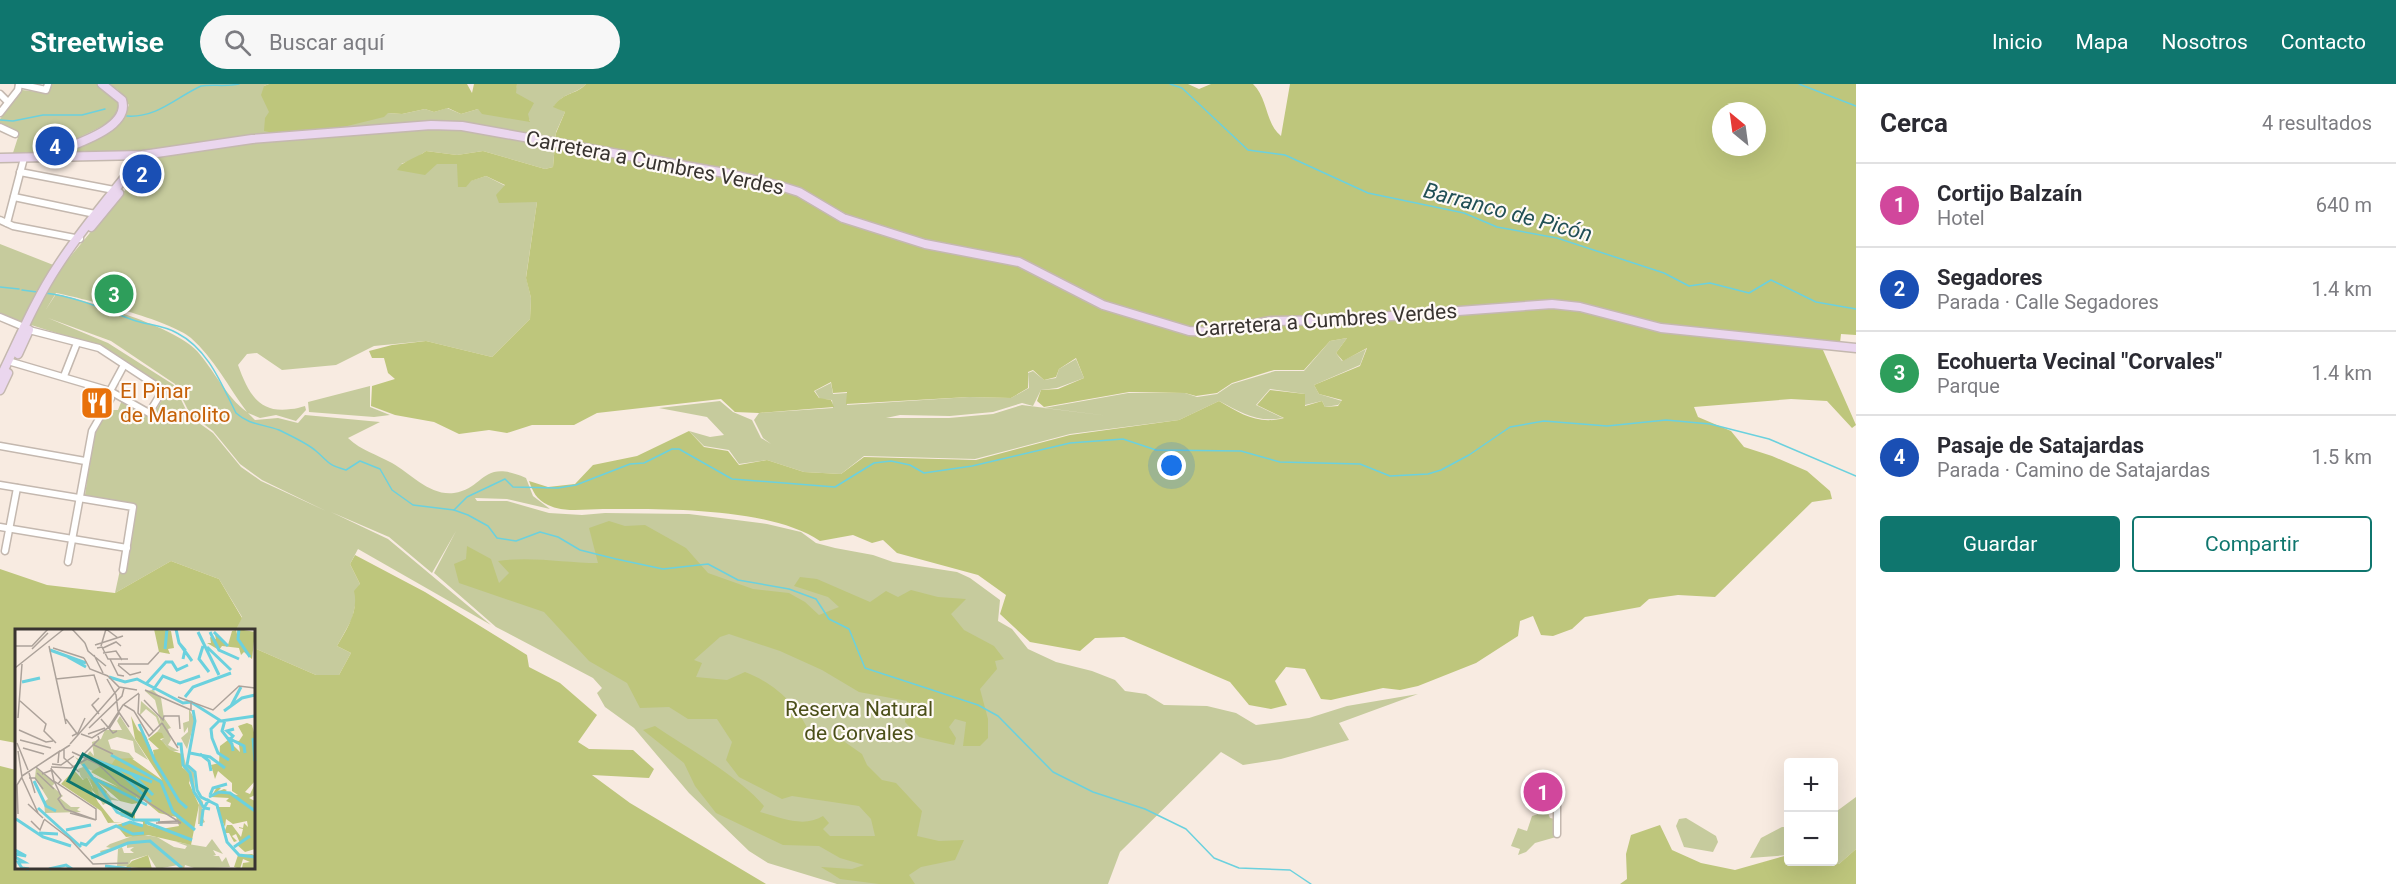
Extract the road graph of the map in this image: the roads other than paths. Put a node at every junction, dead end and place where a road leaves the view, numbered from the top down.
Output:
1 (19, 84) edge
2 (102, 84) edge
3 (47, 87) edge
4 (0, 94) edge
5 (8, 102) junction
6 (0, 112) edge
7 (0, 127) edge
8 (15, 134) dead end
9 (62, 152) junction
10 (147, 154) junction
11 (0, 158) edge
12 (24, 158) junction
13 (20, 172) junction
14 (114, 190) junction
15 (14, 198) junction
16 (95, 214) junction
17 (0, 220) edge
18 (7, 223) junction
19 (79, 238) junction
20 (0, 317) edge
21 (26, 329) junction
22 (77, 343) junction
23 (1856, 348) edge
24 (7, 361) edge
25 (124, 366) junction
26 (64, 376) junction
27 (0, 378) edge
28 (0, 390) edge
29 (110, 391) junction
30 (0, 446) edge
31 (85, 461) junction
32 (0, 485) edge
33 (16, 488) junction
34 (80, 498) junction
35 (0, 527) edge
36 (9, 529) junction
37 (72, 539) junction
38 (127, 548) junction
39 (5, 551) dead end
40 (68, 562) dead end
41 (123, 570) dead end
42 (1553, 787) dead end
43 (1555, 798) junction
44 (1544, 799) dead end
45 (1557, 834) dead end

1 - 3 street
1 - 5 street
2 - 9 street
4 - 5 street
5 - 6 street
7 - 8 street
9 - 10 street, Carretera a Cumbres Verdes
9 - 12 street
10 - 14 street
10 - 19 street
10 - 23 street, Carretera a Cumbres Verdes
11 - 12 street
12 - 13 street
13 - 14 street
13 - 15 street
14 - 16 street
15 - 16 street
15 - 18 street
16 - 19 street
17 - 18 street
18 - 19 street
19 - 21 street
20 - 21 street
21 - 22 street
21 - 24 street
22 - 25 street
22 - 26 street
24 - 26 street
24 - 27 street
24 - 28 street
25 - 29 street
25 - 29 street
26 - 29 street
29 - 31 street
30 - 31 street
31 - 34 street
32 - 33 street
33 - 34 street
33 - 36 street
34 - 37 street
34 - 38 street
35 - 36 street
36 - 37 street
36 - 39 street
37 - 38 street
37 - 40 street
38 - 41 street
42 - 43 street
43 - 44 street
43 - 45 street

